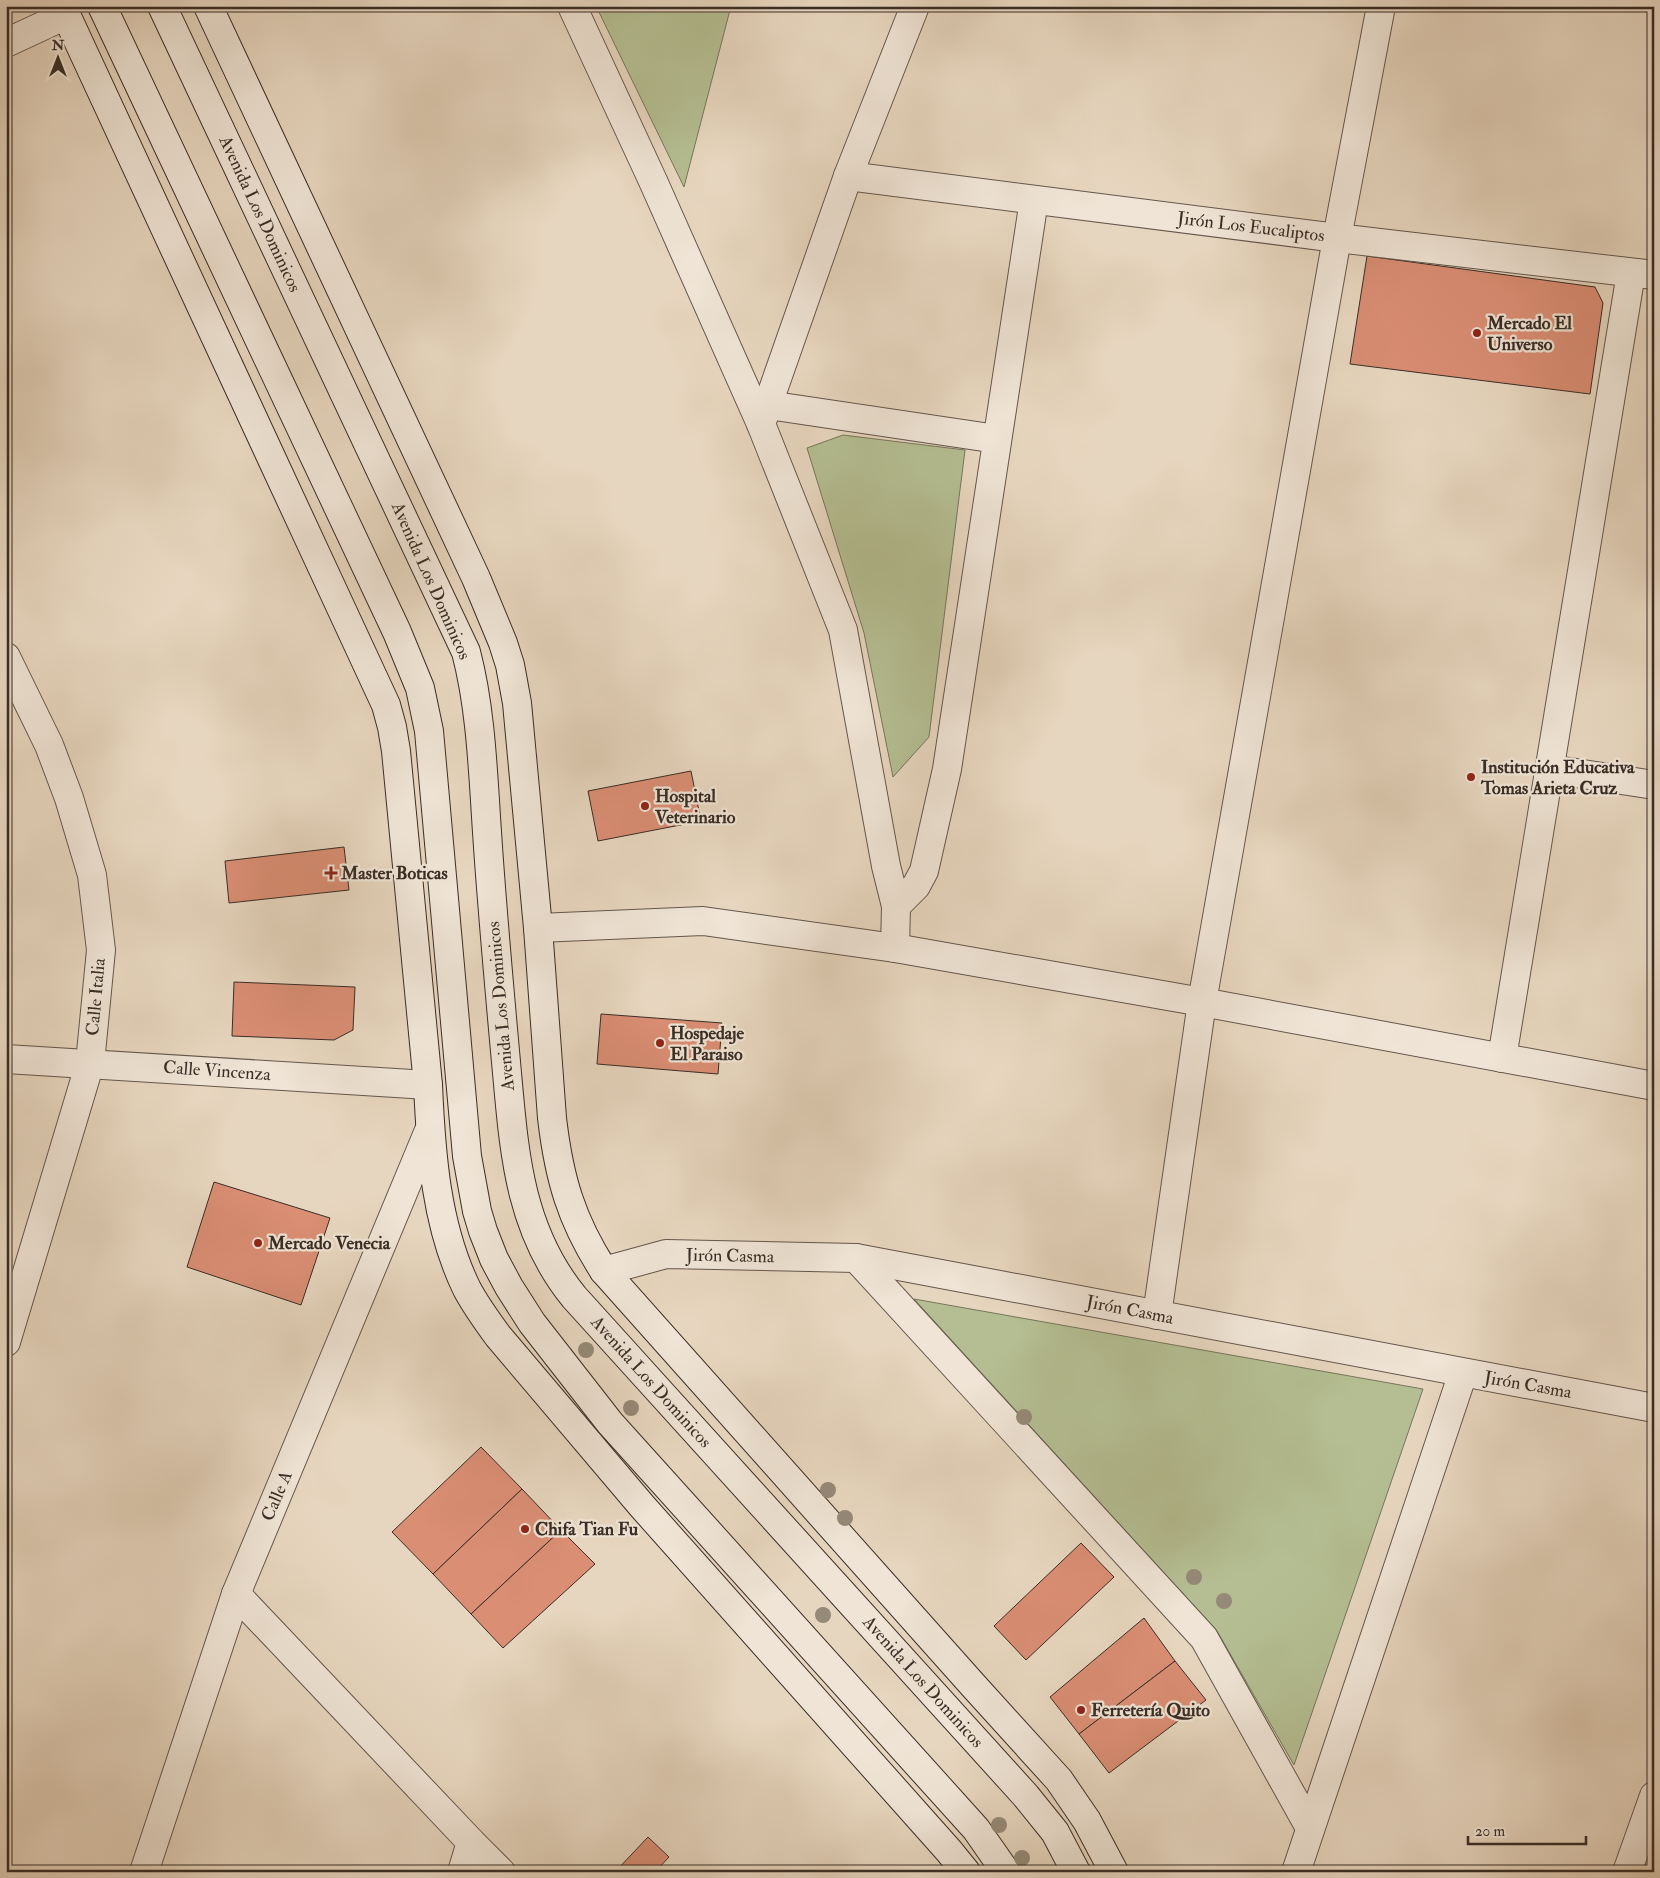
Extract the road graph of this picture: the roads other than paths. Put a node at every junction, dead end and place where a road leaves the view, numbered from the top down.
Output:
1 (102, 6) edge
2 (162, 6) edge
3 (208, 6) edge
4 (572, 6) edge
5 (915, 6) edge
6 (1381, 6) edge
7 (64, 11) edge
8 (6, 43) edge
9 (848, 176) junction
10 (1034, 200) junction
11 (1337, 238) junction
12 (1642, 274) edge
13 (765, 414) junction
14 (998, 438) junction
15 (340, 511) junction
16 (344, 615) junction
17 (6, 657) edge
18 (482, 766) junction
19 (1550, 769) junction
20 (1654, 786) edge
21 (528, 822) junction
22 (896, 906) junction
23 (538, 928) junction
24 (895, 948) junction
25 (1202, 1002) junction
26 (1502, 1058) junction
27 (6, 1059) edge
28 (90, 1063) junction
29 (428, 1085) junction
30 (1654, 1086) edge
31 (430, 1128) junction
32 (856, 1258) junction
33 (604, 1271) junction
34 (1157, 1315) junction
35 (6, 1342) edge
36 (1462, 1373) junction
37 (1654, 1408) edge
38 (610, 1423) junction
39 (642, 1506) junction
40 (236, 1594) junction
41 (889, 1643) junction
42 (972, 1684) junction
43 (1654, 1796) edge
44 (1310, 1828) junction
45 (471, 1842) junction
46 (144, 1872) edge
47 (462, 1872) edge
48 (501, 1872) edge
49 (966, 1872) edge
50 (1006, 1872) edge
51 (1076, 1872) edge
52 (1114, 1872) edge
53 (1296, 1872) edge
54 (1626, 1872) edge

1 - 15 street
2 - 18 street, Avenida Los Dominicos
3 - 21 street, Avenida Los Dominicos
4 - 13 street
5 - 9 street
6 - 11 street
7 - 8 street
7 - 16 street
9 - 10 street, Jirón Los Eucaliptos
9 - 13 street
10 - 11 street, Jirón Los Eucaliptos
10 - 14 street
11 - 12 street, Jirón Los Eucaliptos
11 - 25 street
12 - 19 street
13 - 14 street
13 - 22 street
14 - 22 street
15 - 16 street
15 - 38 street
16 - 29 street
17 - 28 street, Calle Italia
18 - 21 street
18 - 41 street, Avenida Los Dominicos
19 - 20 street
19 - 26 street
21 - 23 street, Avenida Los Dominicos
22 - 24 street
23 - 24 street
23 - 33 street, Avenida Los Dominicos
24 - 25 street
25 - 26 street
25 - 34 street
26 - 30 street
27 - 28 street, Calle Vincenza
28 - 29 street, Calle Vincenza
28 - 35 street, Calle Italia
29 - 31 street
31 - 39 street
31 - 40 street, Calle A
32 - 33 street, Jirón Casma
32 - 34 street, Jirón Casma
32 - 44 street
33 - 42 street, Avenida Los Dominicos
34 - 36 street, Jirón Casma
36 - 37 street, Jirón Casma
36 - 44 street
38 - 39 street
38 - 50 street
39 - 49 street
40 - 45 street
40 - 46 street, Calle A
41 - 42 street
41 - 51 street, Avenida Los Dominicos
42 - 52 street, Avenida Los Dominicos
43 - 54 street
44 - 53 street
45 - 47 street
45 - 48 street

